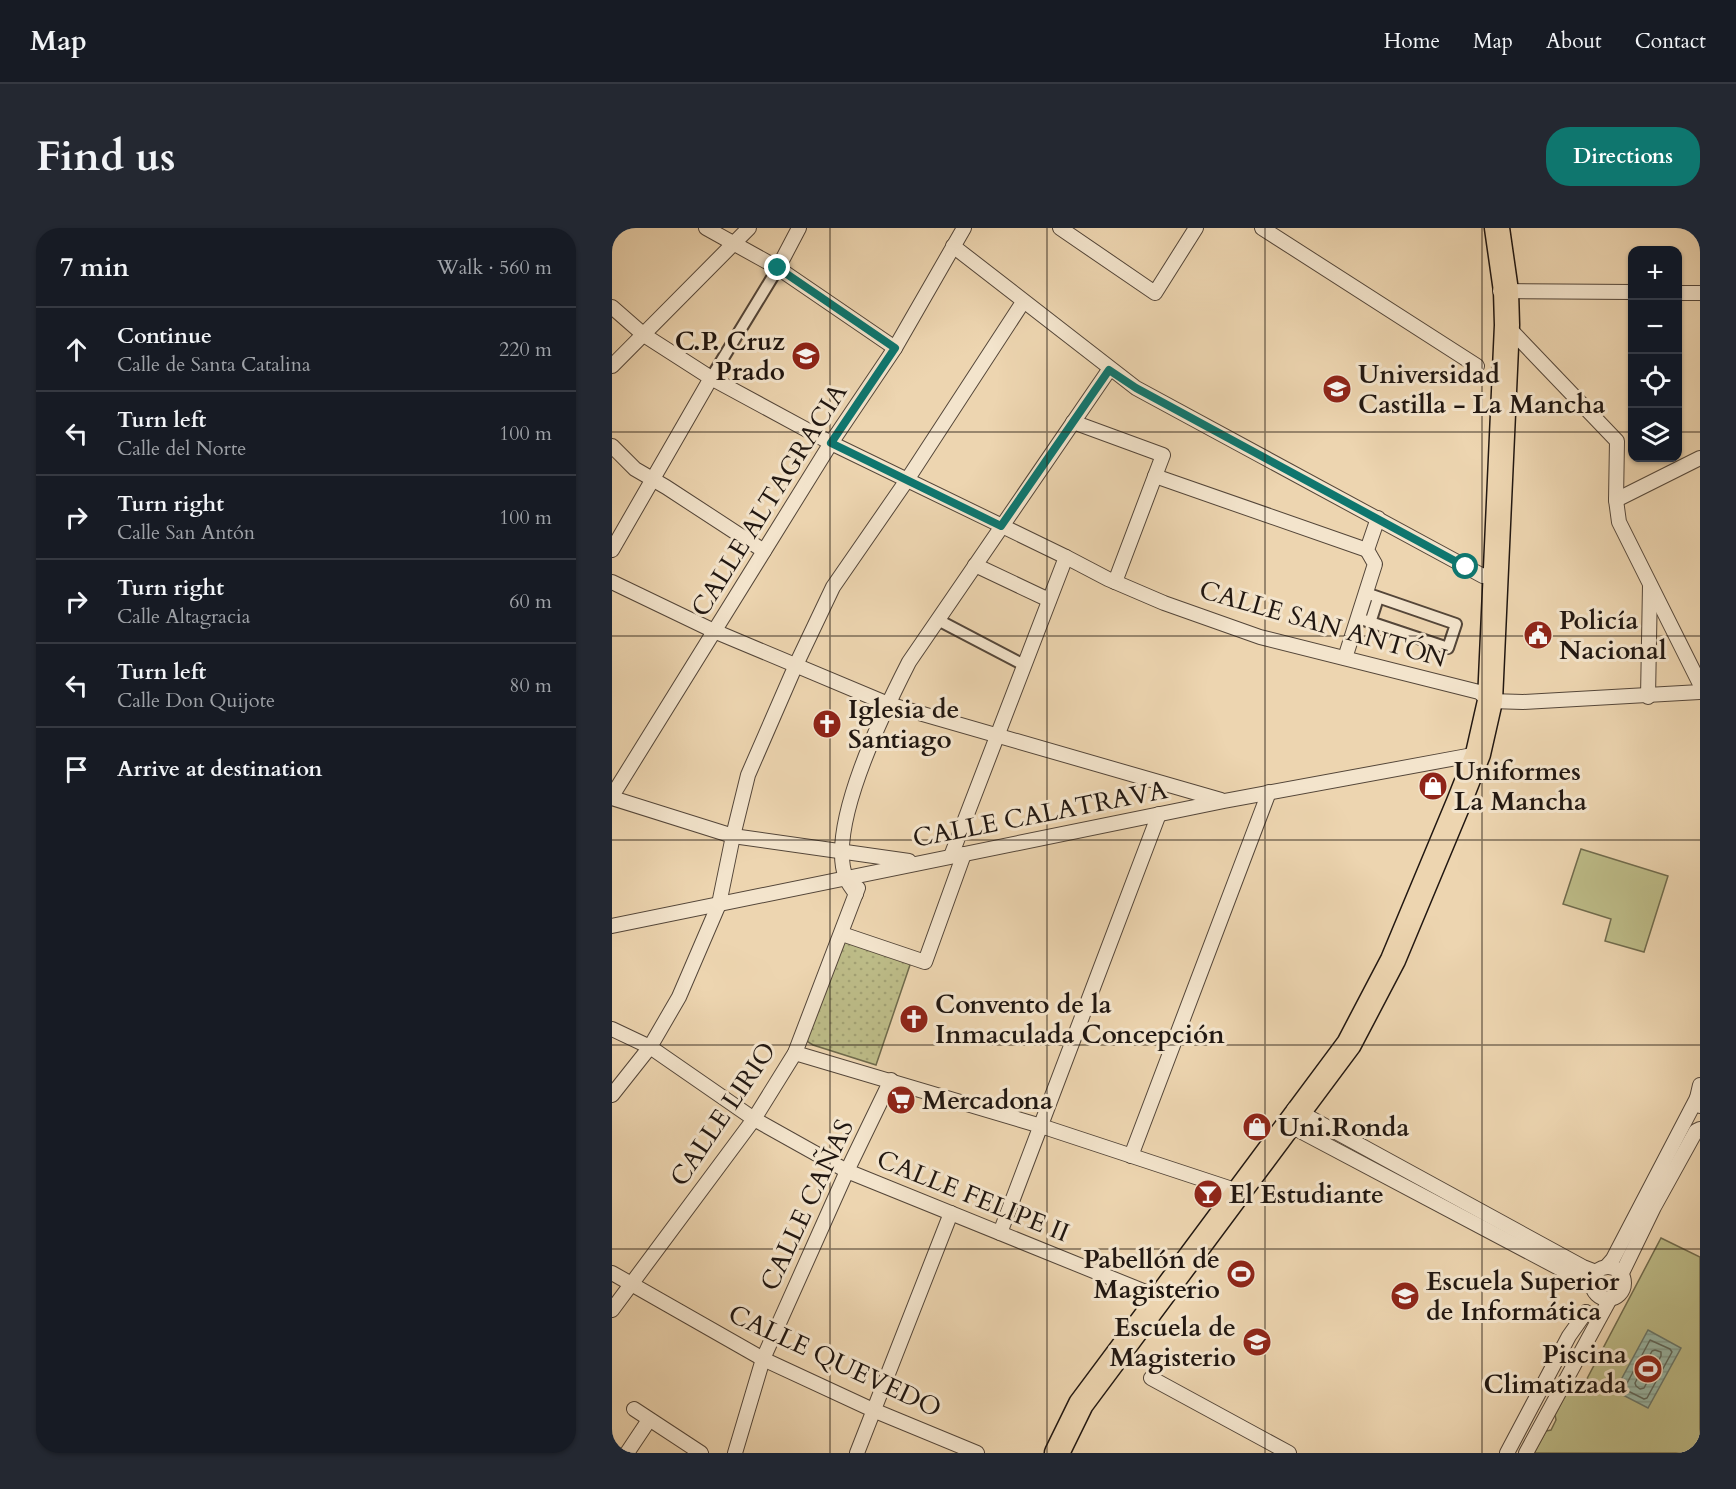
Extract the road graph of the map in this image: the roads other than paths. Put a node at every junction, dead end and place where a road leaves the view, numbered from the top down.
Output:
1 (706, 228) edge
2 (749, 228) edge
3 (799, 228) edge
4 (964, 228) edge
5 (1060, 228) edge
6 (1196, 228) edge
7 (1262, 228) edge
8 (1488, 228) edge
9 (1497, 228) edge
10 (732, 243) junction
11 (953, 246) junction
12 (778, 268) junction
13 (1500, 291) junction
14 (1628, 292) edge
15 (1682, 292) edge
16 (1700, 293) edge
17 (1023, 302) junction
18 (612, 307) edge
19 (1501, 323) junction
20 (644, 335) junction
21 (895, 348) junction
22 (612, 366) edge
23 (1477, 366) dead end
24 (1109, 370) junction
25 (711, 378) junction
26 (1073, 422) junction
27 (831, 443) junction
28 (612, 446) edge
29 (1700, 458) edge
30 (1155, 476) junction
31 (651, 480) junction
32 (907, 480) junction
33 (1616, 500) junction
34 (1378, 519) junction
35 (1001, 526) junction
36 (612, 550) edge
37 (1367, 550) junction
38 (764, 551) junction
39 (1066, 557) junction
40 (975, 565) junction
41 (1484, 576) junction
42 (612, 582) edge
43 (1115, 582) junction
44 (1650, 583) junction
45 (1372, 596) junction
46 (1049, 600) junction
47 (938, 620) junction
48 (1364, 620) junction
49 (714, 631) junction
50 (1346, 658) junction
51 (1024, 665) junction
52 (795, 667) junction
53 (1700, 684) edge
54 (1700, 692) edge
55 (1485, 696) junction
56 (1648, 697) junction
57 (888, 704) junction
58 (997, 735) junction
59 (1471, 755) junction
60 (1269, 792) junction
61 (612, 797) edge
62 (1224, 801) junction
63 (1159, 814) junction
64 (733, 836) junction
65 (842, 851) junction
66 (957, 855) junction
67 (920, 862) junction
68 (862, 874) junction
69 (846, 878) junction
70 (855, 894) junction
71 (719, 904) junction
72 (612, 926) edge
73 (842, 934) junction
74 (612, 1029) edge
75 (650, 1047) junction
76 (795, 1053) junction
77 (891, 1080) junction
78 (612, 1095) edge
79 (1699, 1096) edge
80 (1290, 1117) junction
81 (754, 1119) junction
82 (1041, 1126) junction
83 (1700, 1129) edge
84 (1131, 1156) junction
85 (847, 1170) junction
86 (1234, 1191) junction
87 (951, 1213) junction
88 (1000, 1233) junction
89 (612, 1273) edge
90 (1621, 1275) junction
91 (631, 1283) junction
92 (1601, 1286) junction
93 (1148, 1293) junction
94 (612, 1311) edge
95 (763, 1359) junction
96 (1150, 1378) dead end
97 (634, 1409) dead end
98 (873, 1410) junction
99 (649, 1420) junction
100 (627, 1453) edge
101 (701, 1453) edge
102 (735, 1453) edge
103 (857, 1453) edge
104 (977, 1453) edge
105 (1044, 1453) edge
106 (1057, 1453) edge
107 (1289, 1453) edge
108 (1507, 1453) edge
109 (1526, 1453) edge

1 - 10 street
2 - 10 street
3 - 12 street
4 - 11 street, CALLE ALTAGRACIA
5 - 6 street
7 - 23 street
8 - 13 highway
9 - 13 highway
10 - 12 street
10 - 20 street
11 - 17 street
11 - 21 street, CALLE ALTAGRACIA
12 - 21 street
12 - 25 street
13 - 14 street
13 - 19 highway
15 - 16 street
17 - 24 street
17 - 32 street
18 - 20 street, CALLE SAN ANTÓN
19 - 33 street
19 - 41 highway
19 - 55 highway
20 - 22 street
20 - 25 street, CALLE SAN ANTÓN
21 - 27 street, CALLE ALTAGRACIA
24 - 26 street
24 - 34 street
25 - 27 street, CALLE SAN ANTÓN
25 - 31 street
26 - 30 street
26 - 35 street
27 - 32 street, CALLE SAN ANTÓN
27 - 38 street, CALLE ALTAGRACIA
28 - 31 street
29 - 33 street
30 - 37 street
30 - 43 street
31 - 36 street
31 - 38 street
32 - 35 street, CALLE SAN ANTÓN
32 - 52 street
33 - 44 street
34 - 37 street
34 - 41 street
35 - 39 street, CALLE SAN ANTÓN
35 - 40 street
37 - 45 street
38 - 49 street, CALLE ALTAGRACIA
39 - 43 street, CALLE SAN ANTÓN
39 - 46 street
40 - 46 street
40 - 47 street
41 - 55 highway
42 - 49 street
43 - 50 street, CALLE SAN ANTÓN
44 - 53 street
44 - 56 street
45 - 48 street
45 - 48 street
46 - 51 street
47 - 51 street
47 - 57 street
48 - 50 street
49 - 52 street
49 - 61 street, CALLE ALTAGRACIA
50 - 55 street, CALLE SAN ANTÓN
51 - 58 street
52 - 57 street
52 - 64 street
54 - 56 street, CALLE SAN ANTÓN
55 - 56 street, CALLE SAN ANTÓN
55 - 59 highway
57 - 58 street
57 - 65 street
58 - 62 street
58 - 66 street
59 - 60 street, CALLE CALATRAVA
59 - 80 highway
60 - 62 street, CALLE CALATRAVA
60 - 84 street
61 - 64 street
62 - 63 street, CALLE CALATRAVA
63 - 66 street, CALLE CALATRAVA
63 - 82 street
64 - 65 street
64 - 71 street
65 - 67 street
65 - 69 street
66 - 67 street, CALLE CALATRAVA
66 - 73 street
67 - 68 street, CALLE CALATRAVA
68 - 69 street, CALLE CALATRAVA
68 - 70 street, CALLE LIRIO
69 - 70 street
69 - 71 street, CALLE CALATRAVA
70 - 73 street, CALLE LIRIO
71 - 72 street, CALLE CALATRAVA
71 - 75 street
73 - 76 street, CALLE LIRIO
74 - 75 street, CALLE FELIPE II
75 - 78 street
75 - 81 street, CALLE FELIPE II
76 - 77 street
76 - 81 street, CALLE LIRIO
77 - 82 street
77 - 85 street, CALLE CAÑAS
79 - 92 street
80 - 86 highway
80 - 92 street
81 - 85 street, CALLE FELIPE II
81 - 91 street, CALLE LIRIO
82 - 84 street
82 - 88 street
83 - 90 street
84 - 86 street
85 - 87 street, CALLE FELIPE II
85 - 95 street, CALLE CAÑAS
86 - 93 highway
86 - 106 highway
87 - 88 street, CALLE FELIPE II
87 - 98 street
88 - 93 street, CALLE FELIPE II
89 - 91 street, CALLE QUEVEDO
90 - 92 street
90 - 92 street
91 - 94 street, CALLE LIRIO
91 - 95 street, CALLE QUEVEDO
92 - 108 street
92 - 109 street
93 - 105 highway
95 - 98 street, CALLE QUEVEDO
95 - 102 street, CALLE CAÑAS
96 - 107 street
97 - 99 street
98 - 103 street
98 - 104 street, CALLE QUEVEDO
99 - 100 street
99 - 101 street

